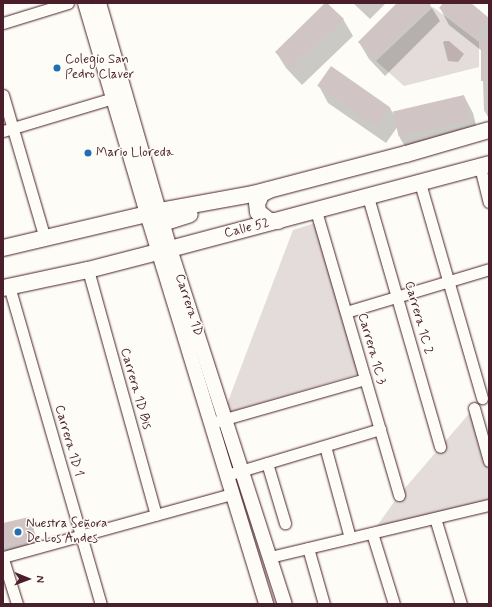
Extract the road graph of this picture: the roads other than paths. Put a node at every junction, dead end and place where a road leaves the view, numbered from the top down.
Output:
1 (68, 3) edge
2 (85, 3) edge
3 (99, 3) edge
4 (3, 23) edge
5 (3, 95) edge
6 (113, 98) junction
7 (8, 130) edge
8 (489, 130) edge
9 (484, 165) edge
10 (420, 183) junction
11 (269, 190) junction
12 (368, 197) junction
13 (489, 202) edge
14 (316, 211) junction
15 (156, 216) junction
16 (278, 221) junction
17 (45, 239) junction
18 (3, 248) edge
19 (164, 251) junction
20 (489, 269) edge
21 (88, 270) junction
22 (448, 282) junction
23 (6, 287) edge
24 (398, 297) junction
25 (346, 312) junction
26 (365, 379) junction
27 (482, 398) dead end
28 (474, 408) dead end
29 (225, 419) junction
30 (211, 423) junction
31 (380, 430) junction
32 (325, 446) junction
33 (440, 447) dead end
34 (489, 461) edge
35 (267, 463) junction
36 (242, 470) junction
37 (227, 475) junction
38 (232, 494) junction
39 (399, 495) dead end
40 (489, 505) edge
41 (156, 515) junction
42 (435, 518) junction
43 (285, 523) dead end
44 (372, 533) junction
45 (81, 536) junction
46 (350, 538) junction
47 (308, 548) junction
48 (270, 557) junction
49 (3, 558) edge
50 (17, 604) edge
51 (101, 604) edge
52 (266, 604) edge
53 (285, 604) edge
54 (324, 604) edge
55 (394, 604) edge
56 (461, 604) edge

1 - 4 street
2 - 6 street
3 - 15 street
5 - 7 street
6 - 7 street
6 - 15 street
7 - 17 street
8 - 11 main road
9 - 10 main road, Calle 52
9 - 13 street
10 - 12 main road, Calle 52
10 - 22 street
11 - 15 main road
11 - 16 main road
12 - 14 main road, Calle 52
12 - 24 street, Carrera 1C 2
14 - 16 main road, Calle 52
14 - 25 street, Carrera 1C 3
15 - 17 main road
15 - 19 main road
16 - 19 main road, Calle 52
17 - 18 main road
19 - 21 main road, Calle 52
19 - 29 street, Carrera 1D
19 - 30 street, Carrera 1D
20 - 22 street
21 - 23 main road, Calle 52
21 - 41 street, Carrera 1D Bis
22 - 24 street
22 - 27 street
23 - 45 street, Carrera 1D 1
24 - 25 street
24 - 33 street, Carrera 1C 2
25 - 26 street, Carrera 1C 3
26 - 29 street
26 - 31 street, Carrera 1C 3
28 - 34 street
29 - 30 street
29 - 36 street, Carrera 1D
30 - 37 street, Carrera 1D
31 - 32 street
31 - 39 street, Carrera 1C 3
32 - 35 street
32 - 46 street
35 - 36 street
35 - 43 street
36 - 37 street
36 - 48 street, Carrera 1D
37 - 38 street, Carrera 1D
38 - 41 street
38 - 52 street, Carrera 1D
40 - 42 street
41 - 45 street
42 - 44 street
42 - 56 street
44 - 46 street
44 - 55 street
45 - 49 street
45 - 51 street, Carrera 1D 1
46 - 47 street
47 - 48 street
47 - 54 street
48 - 53 street, Carrera 1D
49 - 50 street

